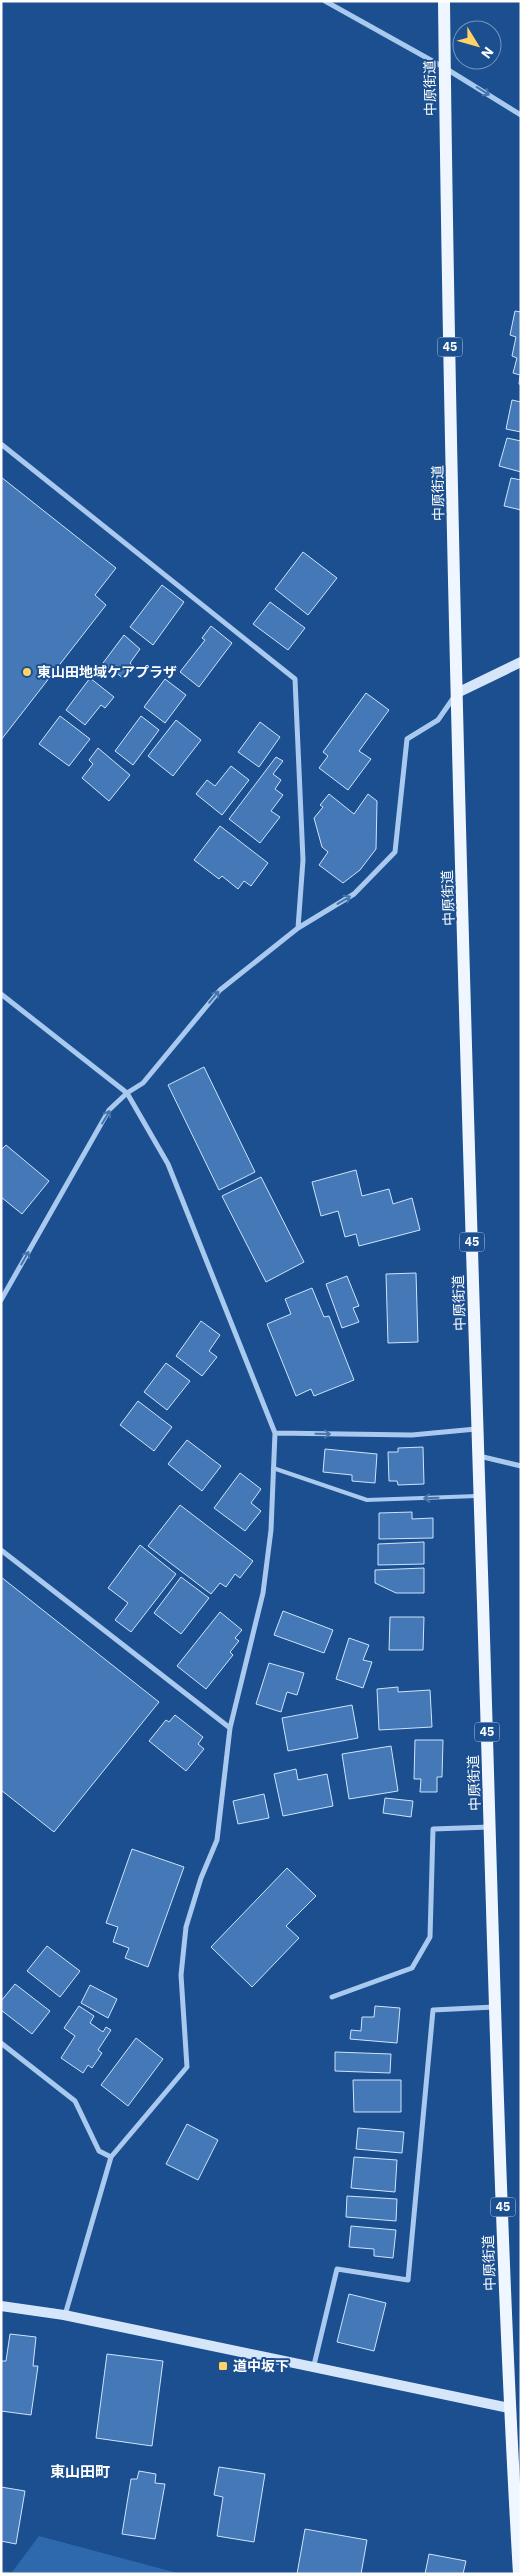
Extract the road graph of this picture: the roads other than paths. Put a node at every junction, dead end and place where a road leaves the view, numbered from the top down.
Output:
1 (324, 1) edge
2 (444, 1) edge
3 (445, 68) junction
4 (521, 115) edge
5 (1, 444) edge
6 (521, 662) edge
7 (457, 693) junction
8 (298, 928) junction
9 (1, 994) edge
10 (127, 1094) junction
11 (1, 1300) edge
12 (477, 1428) junction
13 (275, 1434) junction
14 (478, 1456) junction
15 (521, 1466) edge
16 (273, 1468) junction
17 (479, 1496) junction
18 (1, 1550) edge
19 (230, 1728) junction
20 (490, 1827) junction
21 (332, 1997) dead end
22 (496, 2007) junction
23 (1, 2042) edge
24 (111, 2157) junction
25 (1, 2306) edge
26 (64, 2315) junction
27 (314, 2366) junction
28 (512, 2407) junction
29 (519, 2574) edge

1 - 3 street
2 - 3 main road, 中原街道 / 45
3 -> 4 street
3 - 7 main road, 中原街道 / 45
5 - 8 street
6 - 7 street
8 -> 7 street
7 - 12 main road, 中原街道 / 45
10 -> 8 street
9 - 10 street
11 -> 10 street
10 - 13 street
13 -> 12 street
12 - 14 main road, 中原街道 / 45
13 - 16 street
14 - 15 street
14 - 17 main road, 中原街道 / 45
17 -> 16 lane
16 - 19 street
17 - 20 main road, 中原街道 / 45
18 - 19 street
19 - 24 street
20 - 21 street
20 - 22 main road, 中原街道 / 45
22 - 27 street
22 - 28 main road, 中原街道 / 45
23 - 24 street
24 - 26 street
25 - 26 street
26 - 27 street
27 - 28 street
28 - 29 main road, 中原街道 / 45

